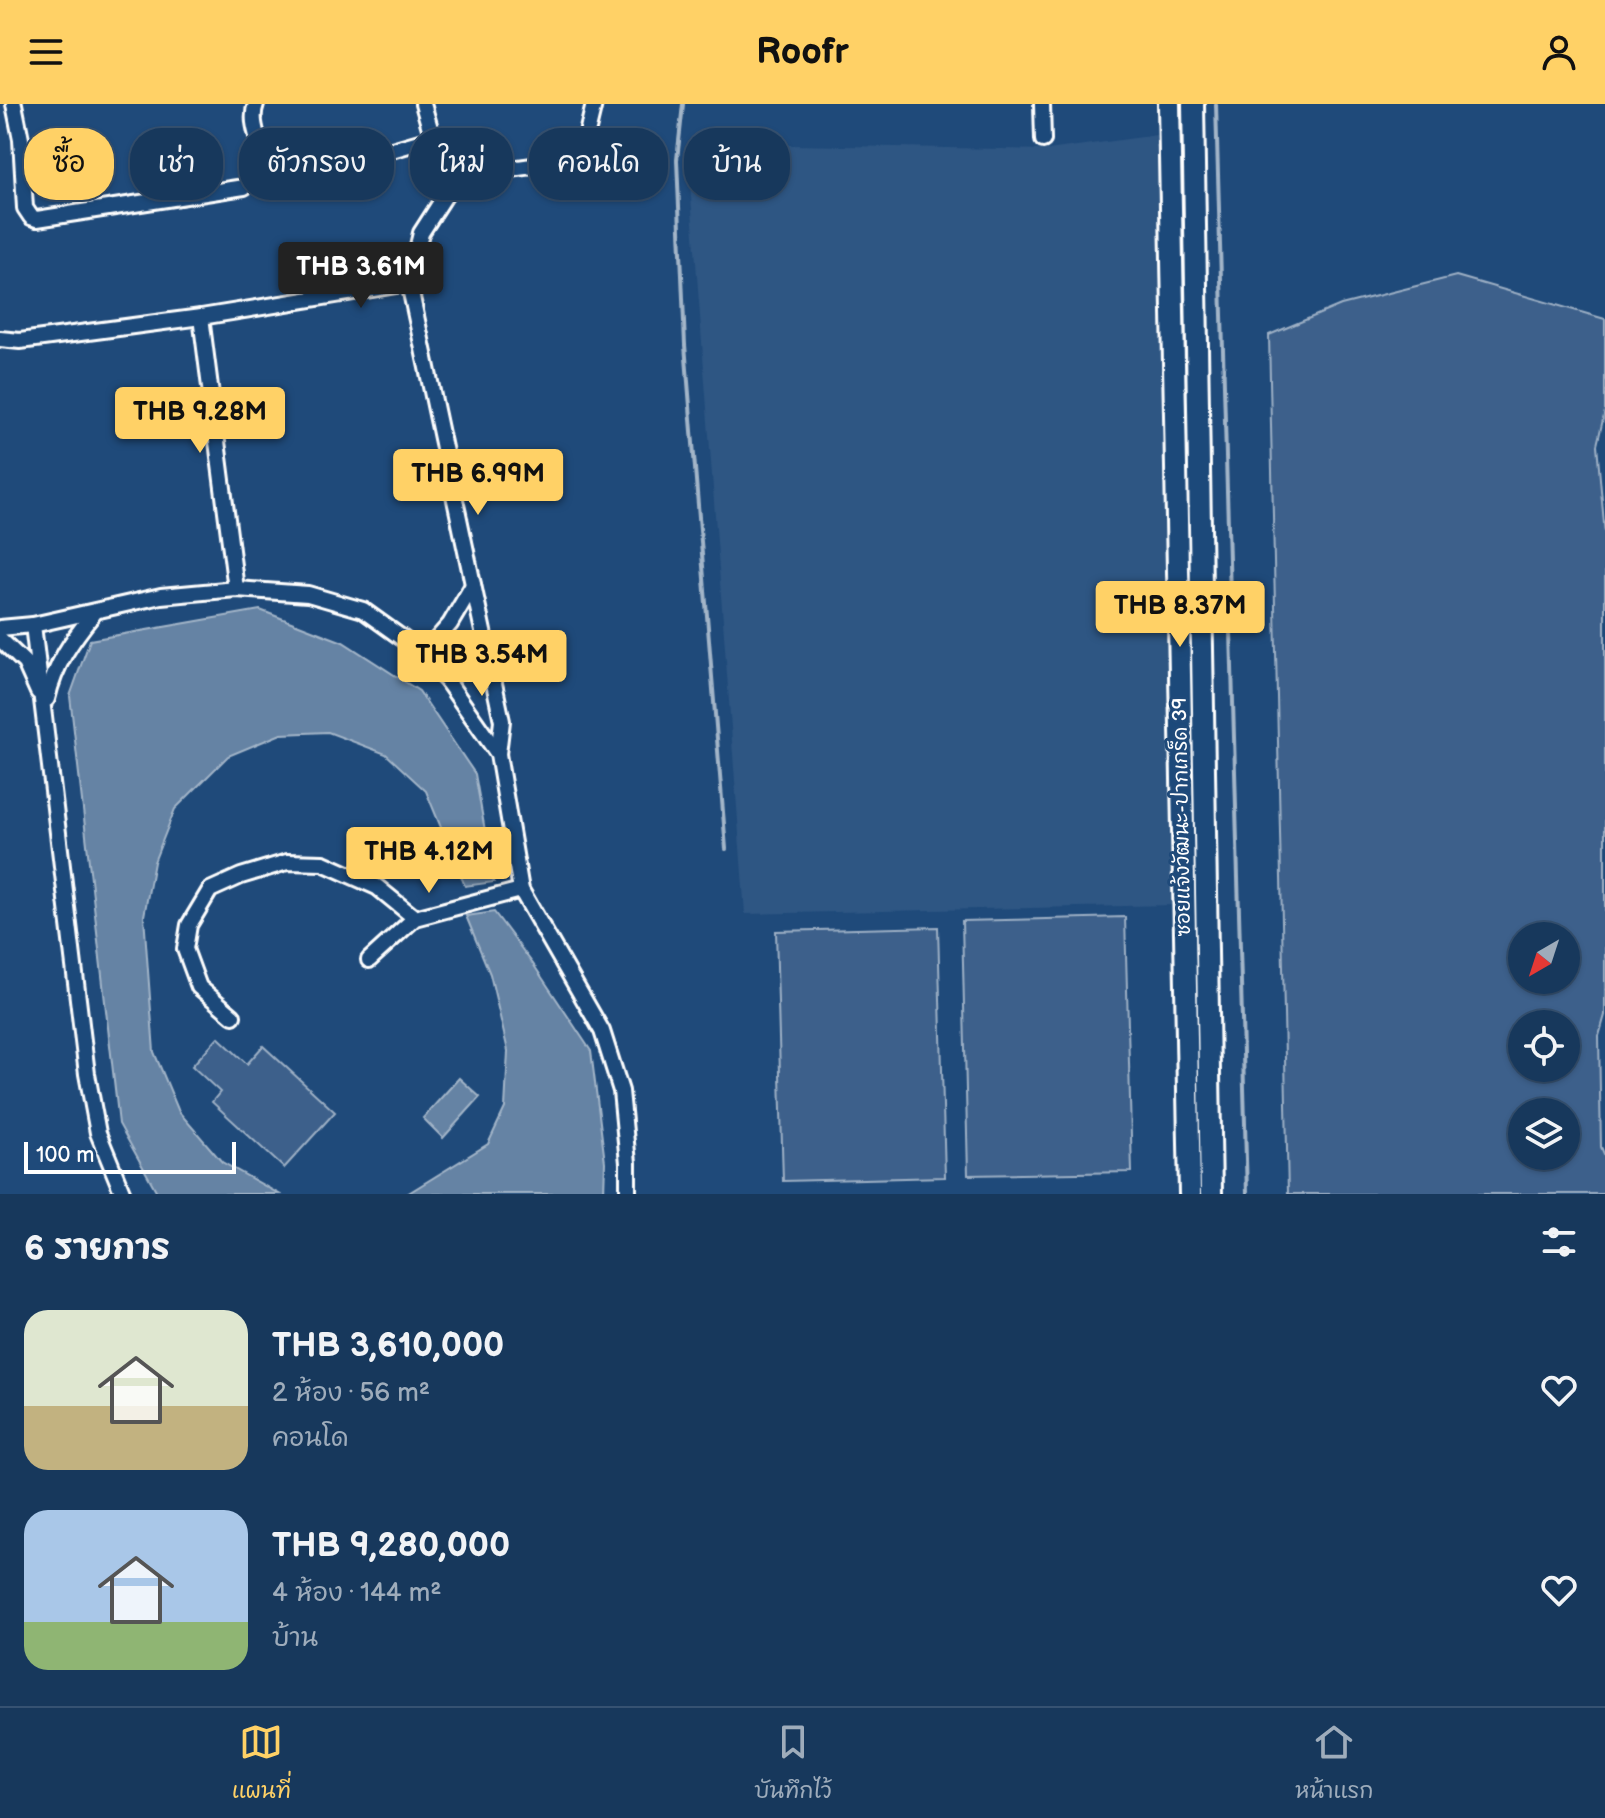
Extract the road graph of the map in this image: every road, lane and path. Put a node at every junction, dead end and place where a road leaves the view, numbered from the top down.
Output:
1 (14, 104) edge
2 (256, 104) edge
3 (423, 104) edge
4 (594, 104) edge
5 (1042, 104) edge
6 (1169, 104) edge
7 (1193, 104) edge
8 (430, 128) edge
9 (1043, 140) dead end
10 (513, 169) edge
11 (442, 200) edge
12 (409, 283) junction
13 (201, 317) junction
14 (0, 339) edge
15 (473, 585) junction
16 (236, 589) junction
17 (94, 613) junction
18 (33, 625) junction
19 (0, 628) edge
20 (0, 639) edge
21 (486, 646) junction
22 (422, 656) junction
23 (447, 681) junction
24 (45, 707) junction
25 (498, 754) junction
26 (521, 890) junction
27 (415, 918) junction
28 (369, 960) dead end
29 (233, 1016) dead end
30 (123, 1194) edge
31 (628, 1194) edge
32 (1190, 1194) edge
33 (1211, 1194) edge

1 - 2 street
3 - 8 street
4 - 10 street
5 - 9 street
6 - 32 main road, ซอยแจ้งวัฒนะ-ปากเกร็ด 39
7 - 33 main road, ซอยแจ้งวัฒนะ-ปากเกร็ด 39
11 - 12 street
12 - 13 street
12 - 15 street
13 - 14 street
13 - 16 street
15 - 21 street
15 - 22 street
16 - 17 street
16 - 22 street
17 - 18 street
17 - 24 street
18 - 19 street
18 - 24 street
20 - 24 street
21 - 23 street
21 - 25 street
22 - 23 street
23 - 25 street
24 - 30 street
25 - 26 street
26 - 27 street
26 - 31 street
27 - 28 street
27 - 29 street

